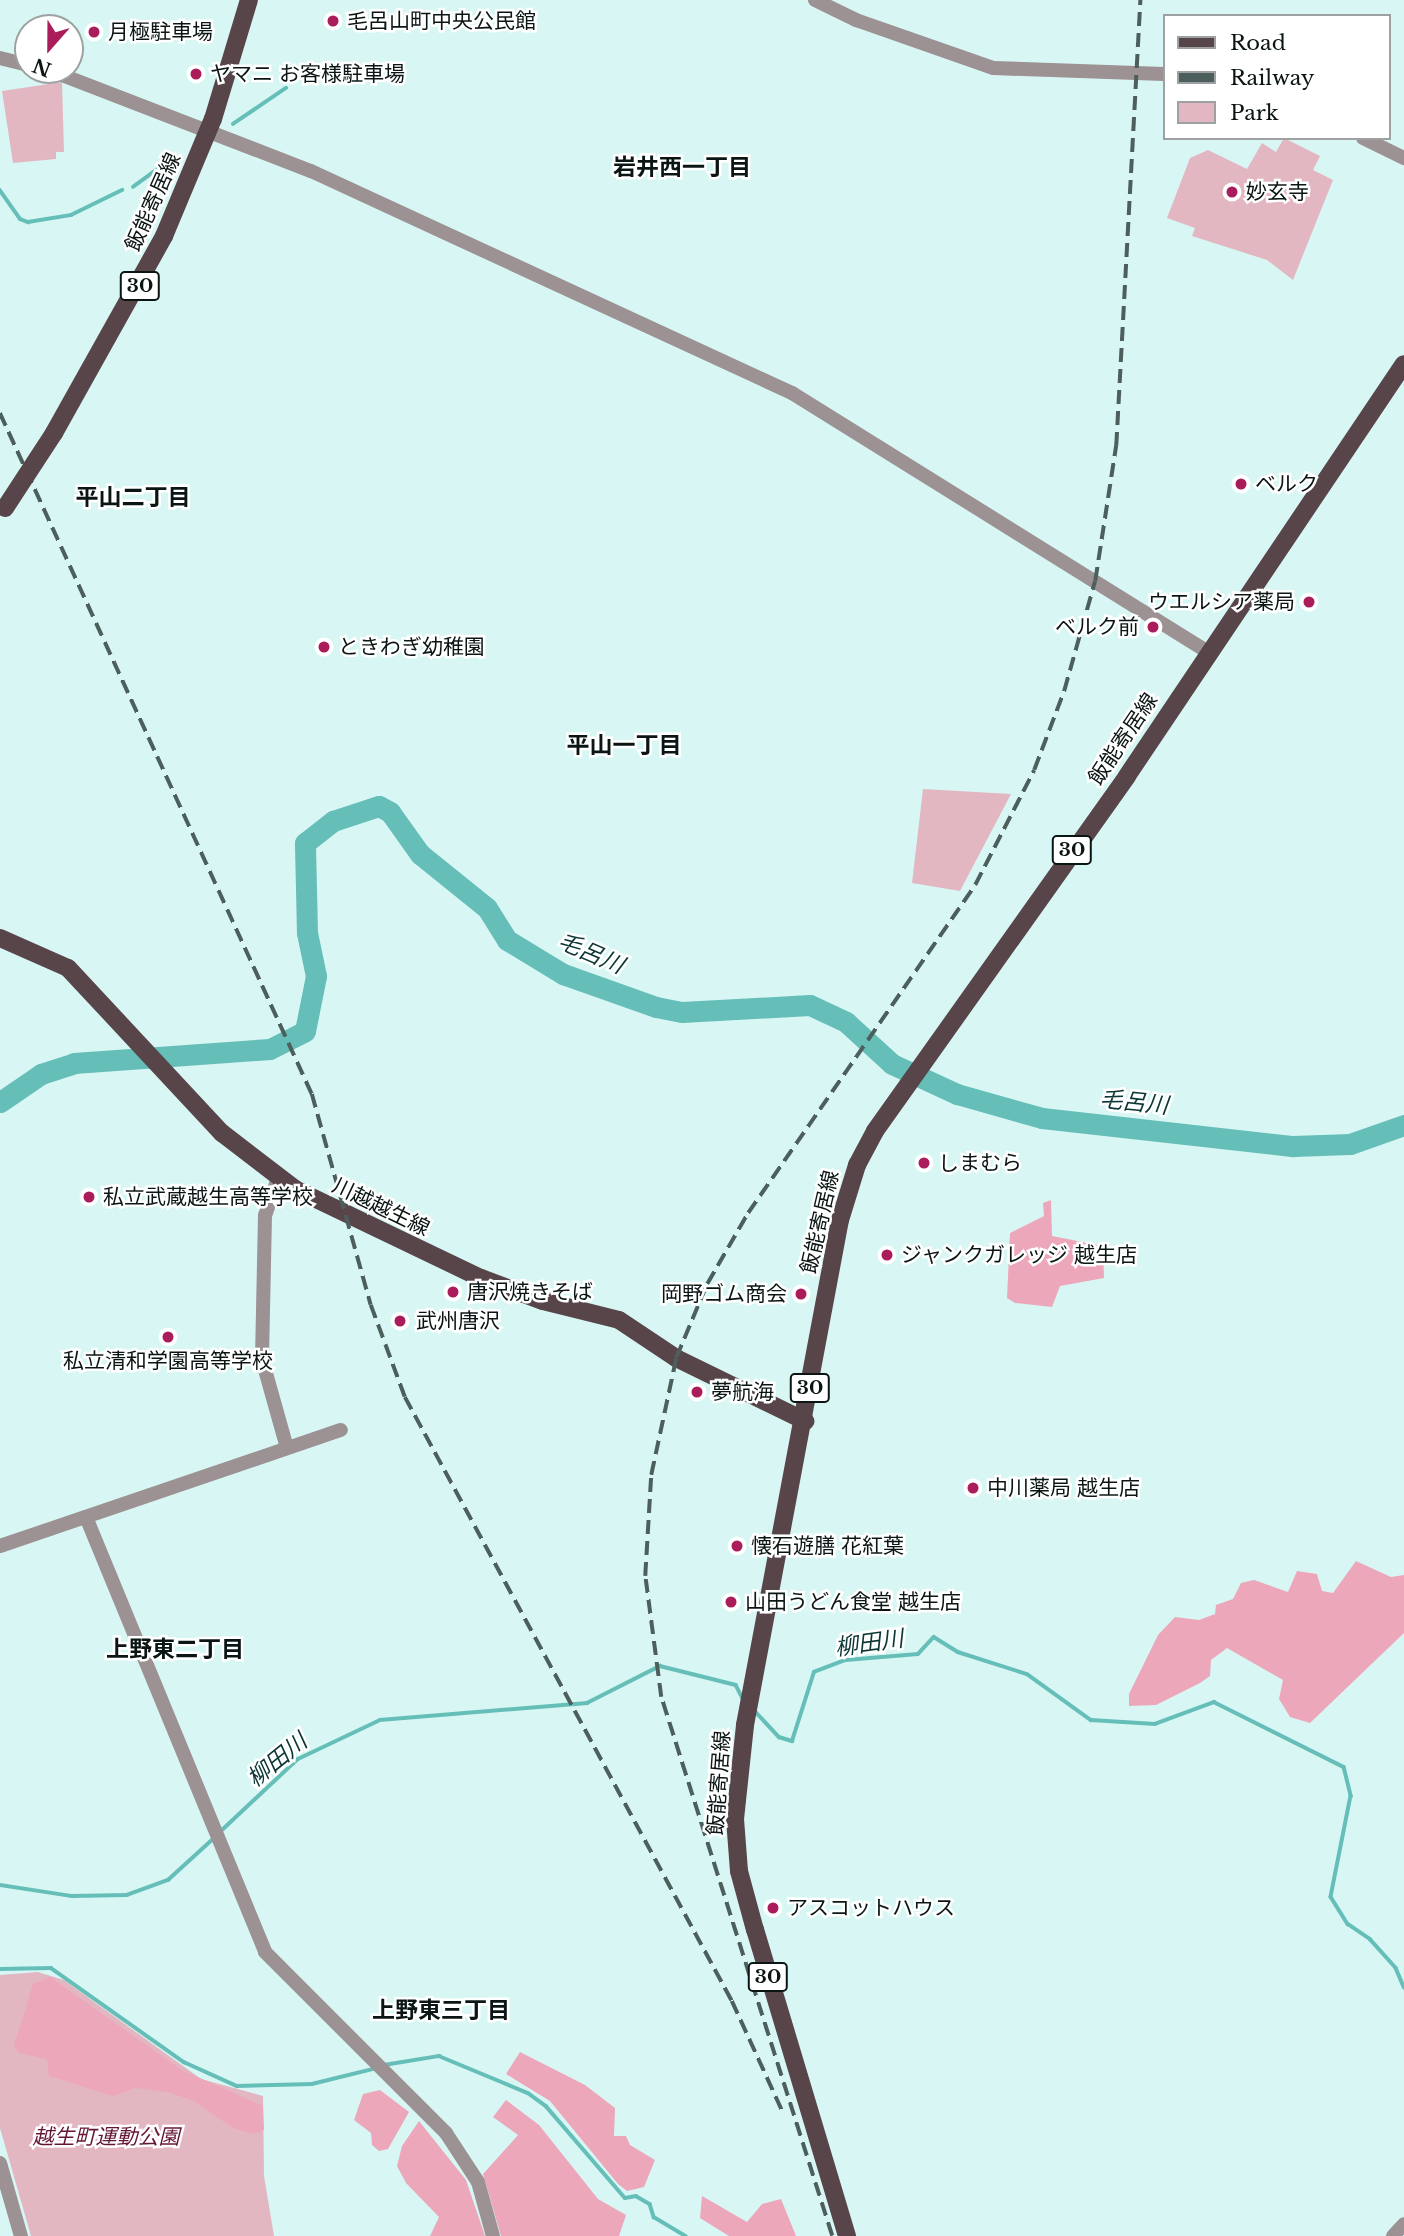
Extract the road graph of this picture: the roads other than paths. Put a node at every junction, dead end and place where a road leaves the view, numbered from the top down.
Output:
1 (249, 0) edge
2 (816, 0) edge
3 (1162, 74) edge
4 (84, 83) edge
5 (209, 130) junction
6 (1367, 140) edge
7 (1404, 158) edge
8 (1404, 365) edge
9 (3, 512) edge
10 (1208, 652) junction
11 (0, 938) edge
12 (278, 1178) junction
13 (805, 1421) junction
14 (341, 1430) dead end
15 (287, 1448) junction
16 (86, 1517) junction
17 (0, 1546) edge
18 (0, 2163) edge
19 (1404, 2224) edge
20 (21, 2236) edge
21 (493, 2236) edge
22 (847, 2236) edge
23 (1393, 2236) edge

1 - 5 main road, 飯能寄居線 / 30
2 - 3 street
4 - 5 street
5 - 9 main road, 飯能寄居線 / 30, bridge
5 - 10 street
6 - 7 street
8 - 10 main road, 飯能寄居線 / 30
10 - 13 main road, 飯能寄居線 / 30
11 - 12 main road, 川越越生線
12 - 13 main road, 川越越生線
12 - 15 street
13 - 22 main road, 飯能寄居線 / 30
14 - 15 street
15 - 16 street
16 - 17 street
16 - 21 street
18 - 20 street
19 - 23 street

